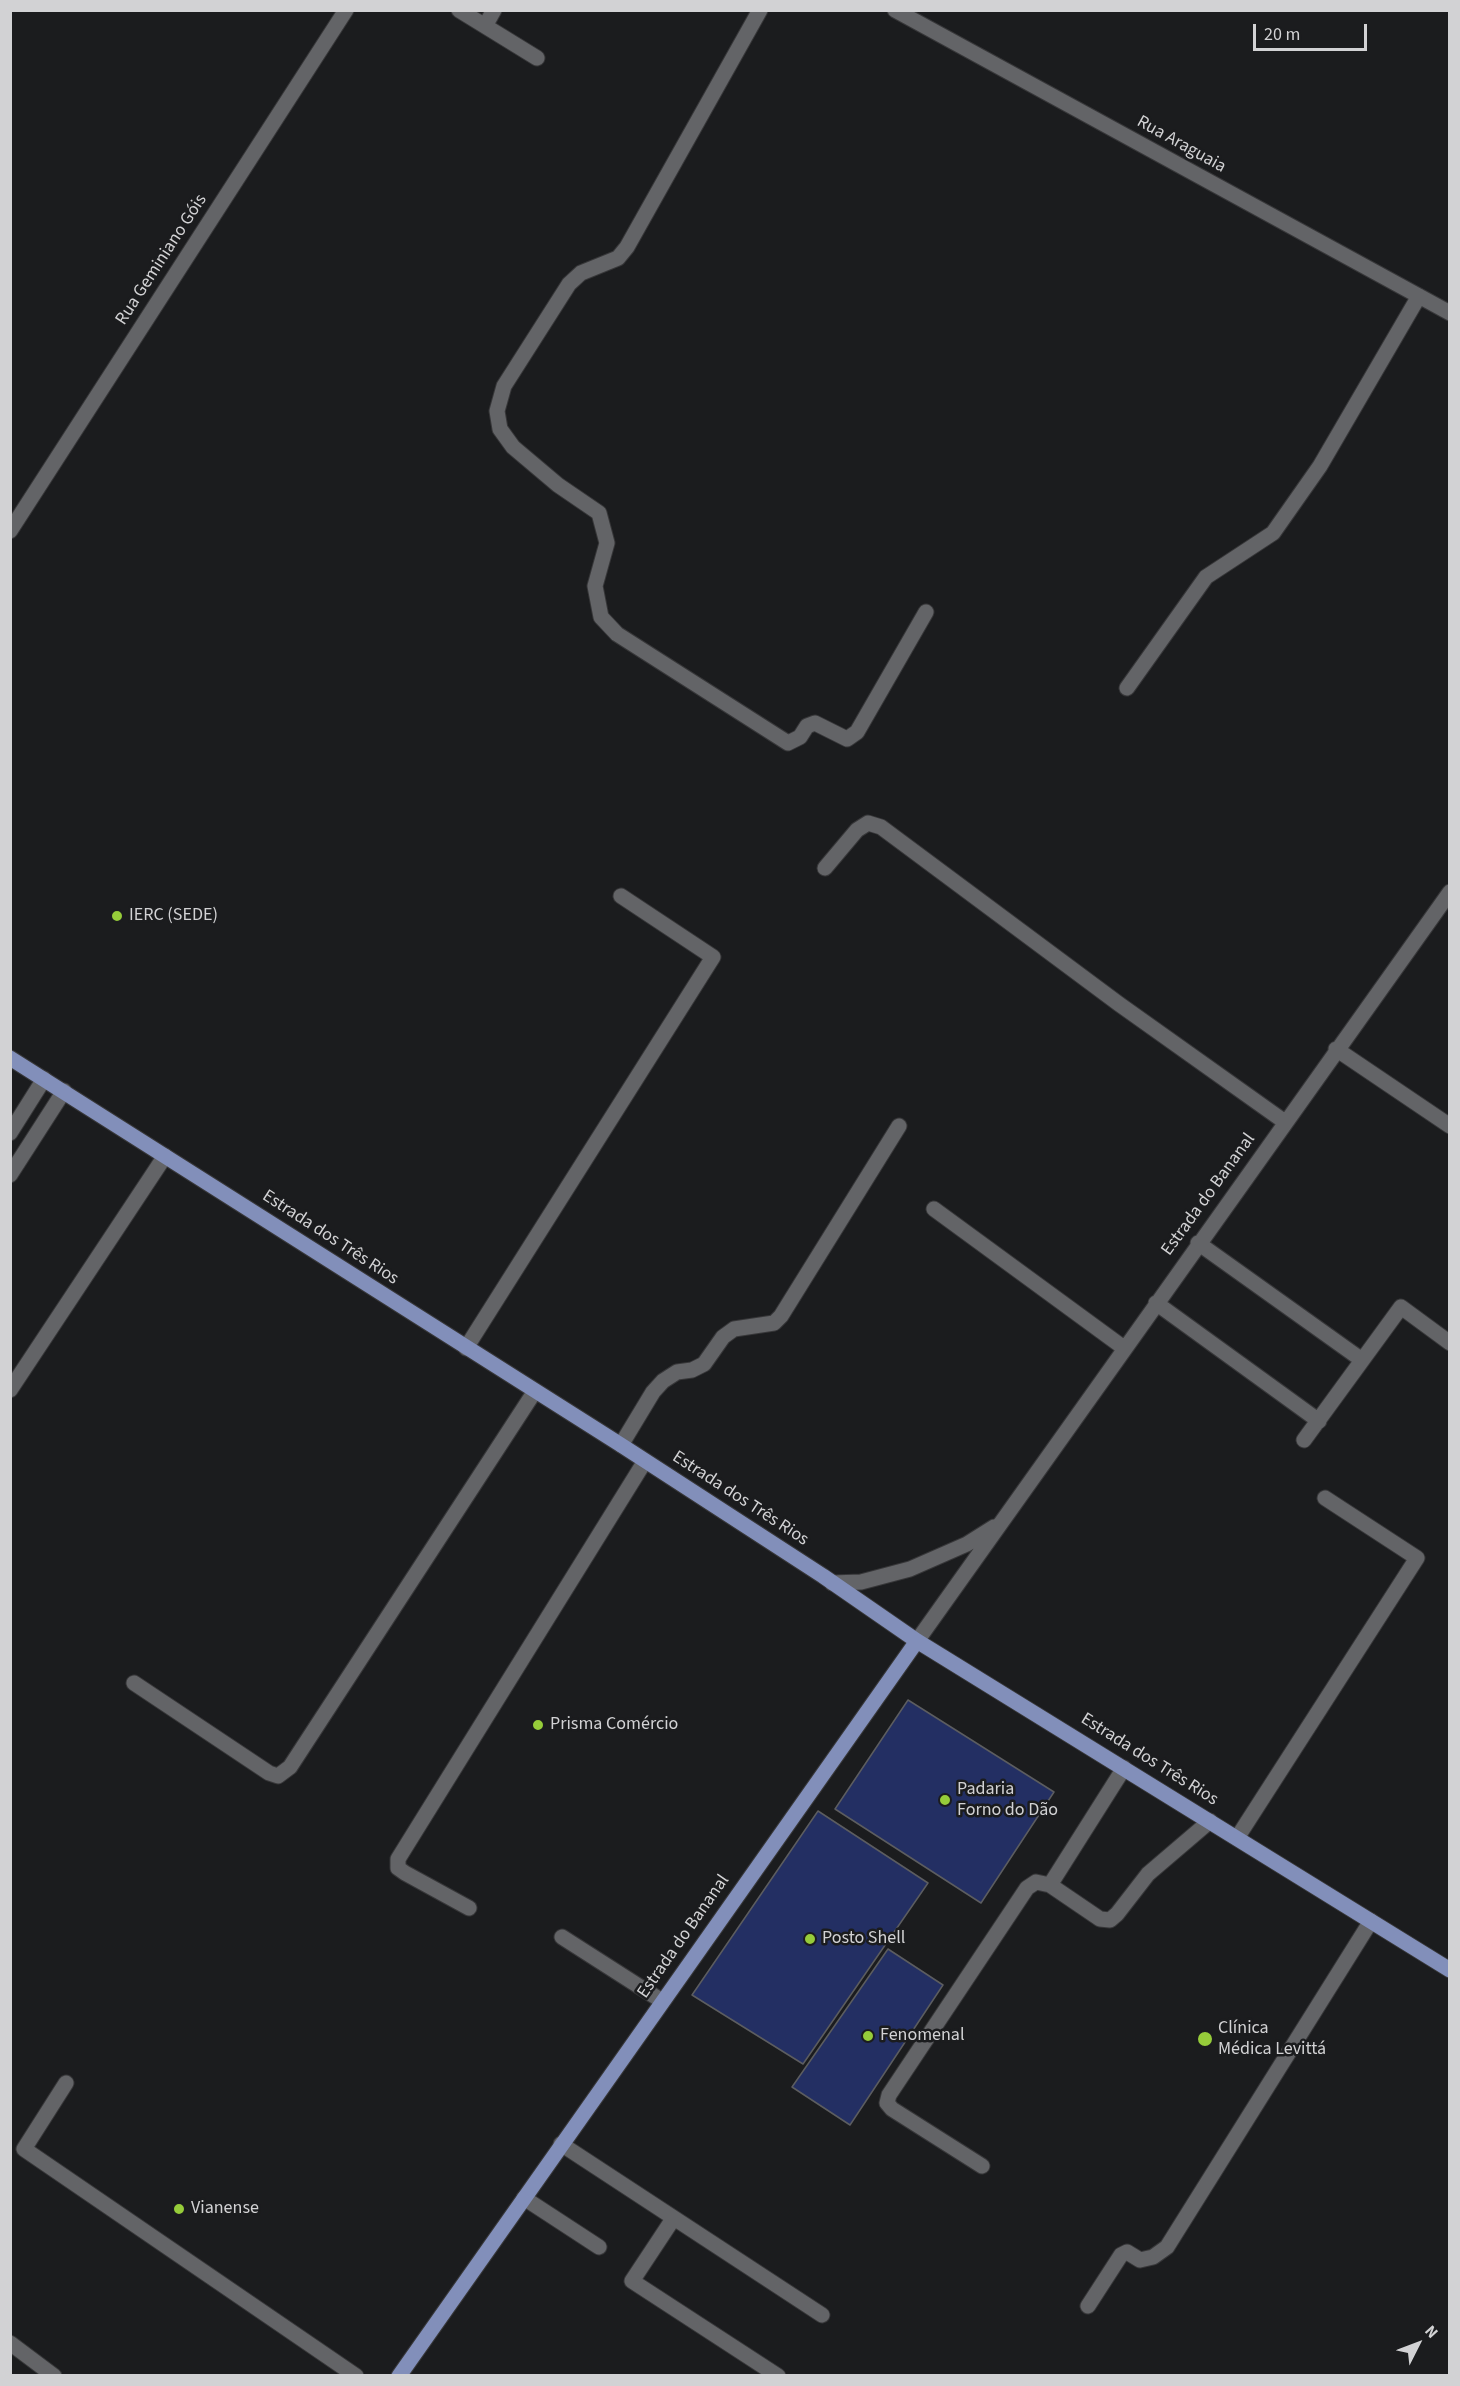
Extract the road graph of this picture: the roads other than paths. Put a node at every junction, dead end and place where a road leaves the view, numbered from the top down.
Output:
1 (346, 10) edge
2 (459, 10) edge
3 (494, 10) edge
4 (760, 10) edge
5 (894, 10) edge
6 (921, 17) edge
7 (485, 26) junction
8 (537, 58) dead end
9 (1419, 296) junction
10 (1449, 313) edge
11 (10, 531) edge
12 (926, 612) dead end
13 (1127, 688) dead end
14 (825, 868) dead end
15 (1449, 892) edge
16 (621, 896) dead end
17 (1336, 1049) junction
18 (10, 1058) edge
19 (44, 1079) junction
20 (64, 1091) junction
21 (1284, 1122) junction
22 (899, 1126) dead end
23 (1449, 1126) edge
24 (10, 1132) edge
25 (165, 1156) junction
26 (10, 1174) edge
27 (934, 1209) dead end
28 (1198, 1243) junction
29 (1155, 1303) junction
30 (1449, 1343) edge
31 (466, 1348) junction
32 (1124, 1348) junction
33 (1362, 1360) junction
34 (10, 1390) edge
35 (535, 1391) junction
36 (1319, 1420) junction
37 (1304, 1440) dead end
38 (621, 1445) junction
39 (645, 1461) junction
40 (1325, 1498) dead end
41 (1001, 1522) junction
42 (832, 1582) junction
43 (917, 1641) junction
44 (134, 1683) dead end
45 (1124, 1768) junction
46 (1210, 1821) junction
47 (1237, 1838) junction
48 (1050, 1885) junction
49 (469, 1908) dead end
50 (1371, 1921) junction
51 (562, 1938) dead end
52 (1449, 1970) edge
53 (662, 2001) junction
54 (66, 2083) dead end
55 (561, 2144) junction
56 (982, 2166) dead end
57 (524, 2198) junction
58 (673, 2219) junction
59 (600, 2247) dead end
60 (1088, 2306) dead end
61 (822, 2315) dead end
62 (10, 2343) edge
63 (54, 2376) edge
64 (356, 2376) edge
65 (399, 2376) edge
66 (778, 2376) edge

1 - 11 street, Rua Geminiano Góis
2 - 7 street
3 - 7 street
4 - 12 street
5 - 6 street, Rua Araguaia
6 - 9 street, Rua Araguaia
7 - 8 street
9 - 10 street, Rua Araguaia
9 - 13 street
14 - 21 street
15 - 17 street, Estrada do Bananal
16 - 31 street
17 - 21 street, Estrada do Bananal
17 - 23 street
18 - 19 main road, Estrada dos Três Rios
19 - 20 main road, Estrada dos Três Rios
19 - 24 street
20 - 25 main road, Estrada dos Três Rios
20 - 26 street
21 - 28 street, Estrada do Bananal
22 - 38 street
25 - 31 main road, Estrada dos Três Rios
25 - 34 street
27 - 32 street
28 - 29 street, Estrada do Bananal
28 - 33 street
29 - 32 street, Estrada do Bananal
29 - 36 street
30 - 33 street
31 - 35 main road, Estrada dos Três Rios
32 - 41 street, Estrada do Bananal
33 - 36 street
35 - 38 main road, Estrada dos Três Rios
35 - 44 street
36 - 37 street
38 - 39 main road, Estrada dos Três Rios
39 - 42 main road, Estrada dos Três Rios
39 - 49 street
40 - 47 street
41 - 42 street, Estrada do Bananal
41 - 43 street, Estrada do Bananal
42 - 43 main road, Estrada dos Três Rios
43 - 45 main road, Estrada dos Três Rios
43 - 53 main road, Estrada do Bananal
45 - 46 main road, Estrada dos Três Rios
45 - 48 street
46 - 47 main road, Estrada dos Três Rios
46 - 48 street
47 - 50 main road, Estrada dos Três Rios
48 - 56 street
50 - 52 main road, Estrada dos Três Rios
50 - 60 street
51 - 53 street
53 - 55 main road, Estrada do Bananal
54 - 64 street
55 - 57 main road, Estrada do Bananal
55 - 58 street
57 - 59 street
57 - 65 main road, Estrada do Bananal
58 - 61 street
58 - 66 street
62 - 63 street

